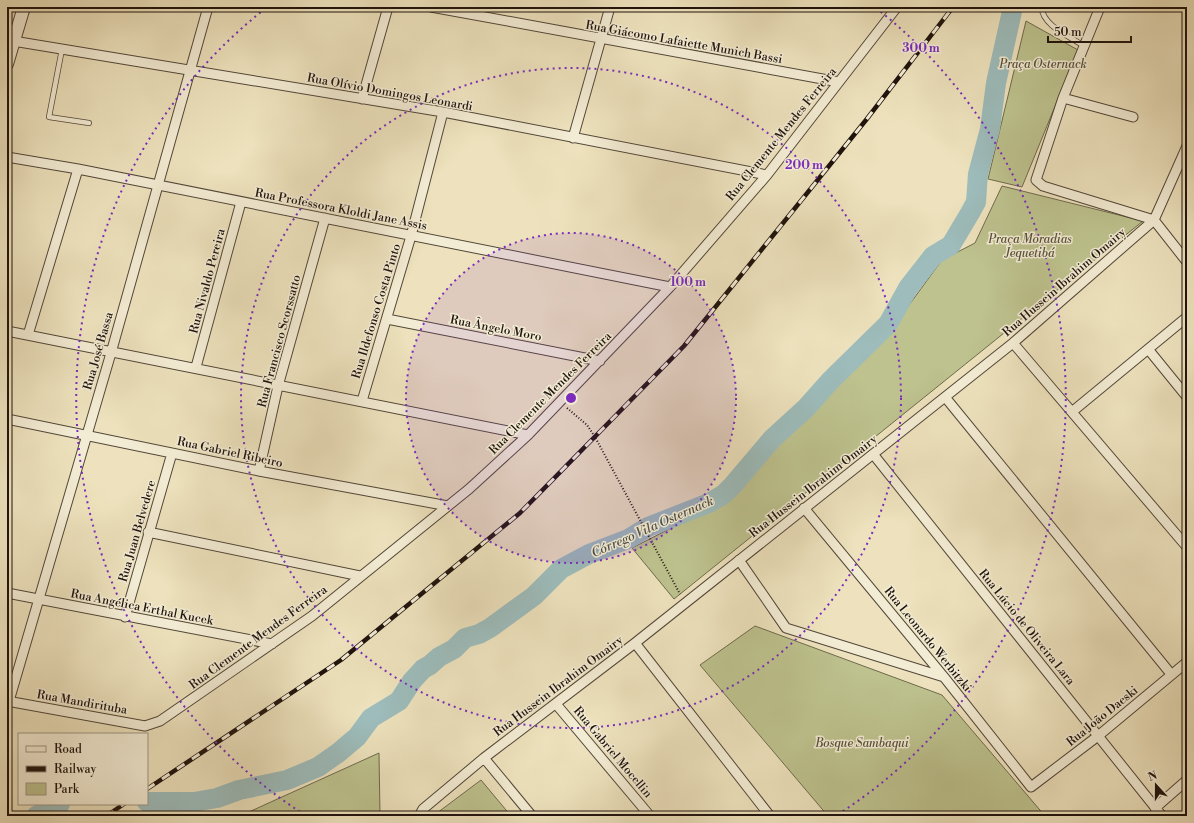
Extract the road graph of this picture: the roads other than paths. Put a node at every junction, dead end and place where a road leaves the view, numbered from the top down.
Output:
1 (24, 7) edge
2 (208, 7) edge
3 (388, 7) edge
4 (431, 7) edge
5 (610, 7) edge
6 (1042, 7) edge
7 (1100, 7) edge
8 (893, 8) edge
9 (601, 39) junction
10 (10, 40) edge
11 (1084, 46) junction
12 (62, 49) junction
13 (7, 64) edge
14 (189, 70) junction
15 (839, 82) junction
16 (1063, 98) junction
17 (362, 99) junction
18 (443, 112) junction
19 (1133, 117) dead end
20 (89, 123) dead end
21 (573, 138) junction
22 (1187, 146) edge
23 (7, 157) edge
24 (1184, 161) edge
25 (78, 169) junction
26 (767, 175) junction
27 (158, 185) junction
28 (242, 202) junction
29 (325, 218) junction
30 (1154, 220) junction
31 (411, 236) junction
32 (1187, 262) edge
33 (670, 287) junction
34 (1187, 317) edge
35 (387, 319) junction
36 (7, 331) edge
37 (28, 335) junction
38 (1013, 343) junction
39 (1148, 349) junction
40 (110, 353) junction
41 (600, 361) junction
42 (196, 367) junction
43 (278, 386) junction
44 (945, 397) junction
45 (1187, 397) edge
46 (362, 401) junction
47 (1073, 411) junction
48 (7, 420) edge
49 (86, 434) junction
50 (528, 435) junction
51 (172, 453) junction
52 (873, 454) junction
53 (259, 471) junction
54 (448, 506) junction
55 (804, 508) junction
56 (148, 532) junction
57 (1187, 547) edge
58 (739, 560) junction
59 (360, 576) junction
60 (7, 593) edge
61 (38, 600) junction
62 (124, 617) junction
63 (635, 643) junction
64 (272, 644) junction
65 (1187, 662) edge
66 (1171, 674) junction
67 (944, 677) junction
68 (8, 701) edge
69 (556, 704) junction
70 (153, 724) joint
71 (1098, 736) junction
72 (484, 758) junction
73 (1187, 780) edge
74 (1031, 787) joint
75 (1155, 808) junction
76 (419, 816) edge
77 (532, 816) edge
78 (650, 816) edge
79 (770, 816) edge
80 (1162, 816) edge

1 - 10 street
2 - 14 street, Rua José Bassa
3 - 17 street
4 - 9 street, Rua Giácomo Lafaiette Munich Bassi
5 - 9 street
6 - 11 lane
7 - 11 street
8 - 15 street, Rua Clemente Mendes Ferreira
9 - 15 street, Rua Giácomo Lafaiette Munich Bassi
9 - 21 street
10 - 12 street, Rua Olívio Domingos Leonardi
10 - 13 street
11 - 16 street
12 - 14 street, Rua Olívio Domingos Leonardi
12 - 20 lane
14 - 17 street, Rua Olívio Domingos Leonardi
14 - 27 street, Rua José Bassa
15 - 26 street, Rua Clemente Mendes Ferreira
16 - 19 street
16 - 30 street
17 - 18 street, Rua Olívio Domingos Leonardi
18 - 21 street, Rua Olívio Domingos Leonardi
18 - 31 street, Rua Ildefonso Costa Pinto
21 - 26 street, Rua Olívio Domingos Leonardi
22 - 24 street, Rua Hussein Ibrahim Omairy
23 - 25 street, Rua Professora Kloldi Jane Assis
24 - 30 street, Rua Hussein Ibrahim Omairy
25 - 27 street, Rua Professora Kloldi Jane Assis
25 - 37 street
26 - 33 street, Rua Clemente Mendes Ferreira
27 - 28 street, Rua Professora Kloldi Jane Assis
27 - 40 street, Rua José Bassa
28 - 29 street, Rua Professora Kloldi Jane Assis
28 - 42 street, Rua Nivaldo Pereira
29 - 31 street, Rua Professora Kloldi Jane Assis
29 - 43 street, Rua Francisco Scorssatto
30 - 32 street
30 - 38 street, Rua Hussein Ibrahim Omairy
31 - 33 street, Rua Professora Kloldi Jane Assis
31 - 35 street, Rua Ildefonso Costa Pinto
33 - 41 street, Rua Clemente Mendes Ferreira
34 - 39 street
35 - 41 street, Rua Ângelo Moro
35 - 46 street, Rua Ildefonso Costa Pinto
36 - 37 street
37 - 40 street
38 - 44 street, Rua Hussein Ibrahim Omairy
38 - 47 street
39 - 45 street
39 - 47 street
40 - 42 street
40 - 49 street, Rua José Bassa
41 - 50 street, Rua Clemente Mendes Ferreira
42 - 43 street
43 - 46 street
43 - 53 street, Rua Francisco Scorssatto
44 - 52 street, Rua Hussein Ibrahim Omairy
44 - 66 street
46 - 50 street
47 - 57 street
48 - 49 street, Rua Gabriel Ribeiro
49 - 51 street, Rua Gabriel Ribeiro
49 - 61 street, Rua José Bassa
50 - 54 street, Rua Clemente Mendes Ferreira
51 - 53 street, Rua Gabriel Ribeiro
51 - 56 street, Rua Juan Belvedere
52 - 55 street, Rua Hussein Ibrahim Omairy
52 - 71 street, Rua Lúcio de Oliveira Lara
53 - 54 street, Rua Gabriel Ribeiro
54 - 59 street, Rua Clemente Mendes Ferreira
55 - 58 street, Rua Hussein Ibrahim Omairy
55 - 67 street, Rua Leonardo Werbitzki
56 - 59 street
56 - 62 street, Rua Juan Belvedere
58 - 63 street, Rua Hussein Ibrahim Omairy
58 - 67 street
59 - 64 street, Rua Clemente Mendes Ferreira
60 - 61 street, Rua Angélica Erthal Kucek
61 - 62 street, Rua Angélica Erthal Kucek
61 - 68 street, Rua José Bassa
62 - 64 street, Rua Angélica Erthal Kucek
63 - 69 street, Rua Hussein Ibrahim Omairy
63 - 79 street
64 - 70 street, Rua Clemente Mendes Ferreira
65 - 66 street, Rua João Daeski
66 - 71 street, Rua João Daeski
67 - 74 street, Rua Leonardo Werbitzki
68 - 70 street, Rua Mandirituba
69 - 72 street, Rua Hussein Ibrahim Omairy
69 - 78 street, Rua Gabriel Mocellin
71 - 74 street, Rua João Daeski
71 - 75 street, Rua Lúcio de Oliveira Lara
72 - 76 street, Rua Hussein Ibrahim Omairy
72 - 77 street
73 - 75 street
75 - 80 street, Rua Lúcio de Oliveira Lara

